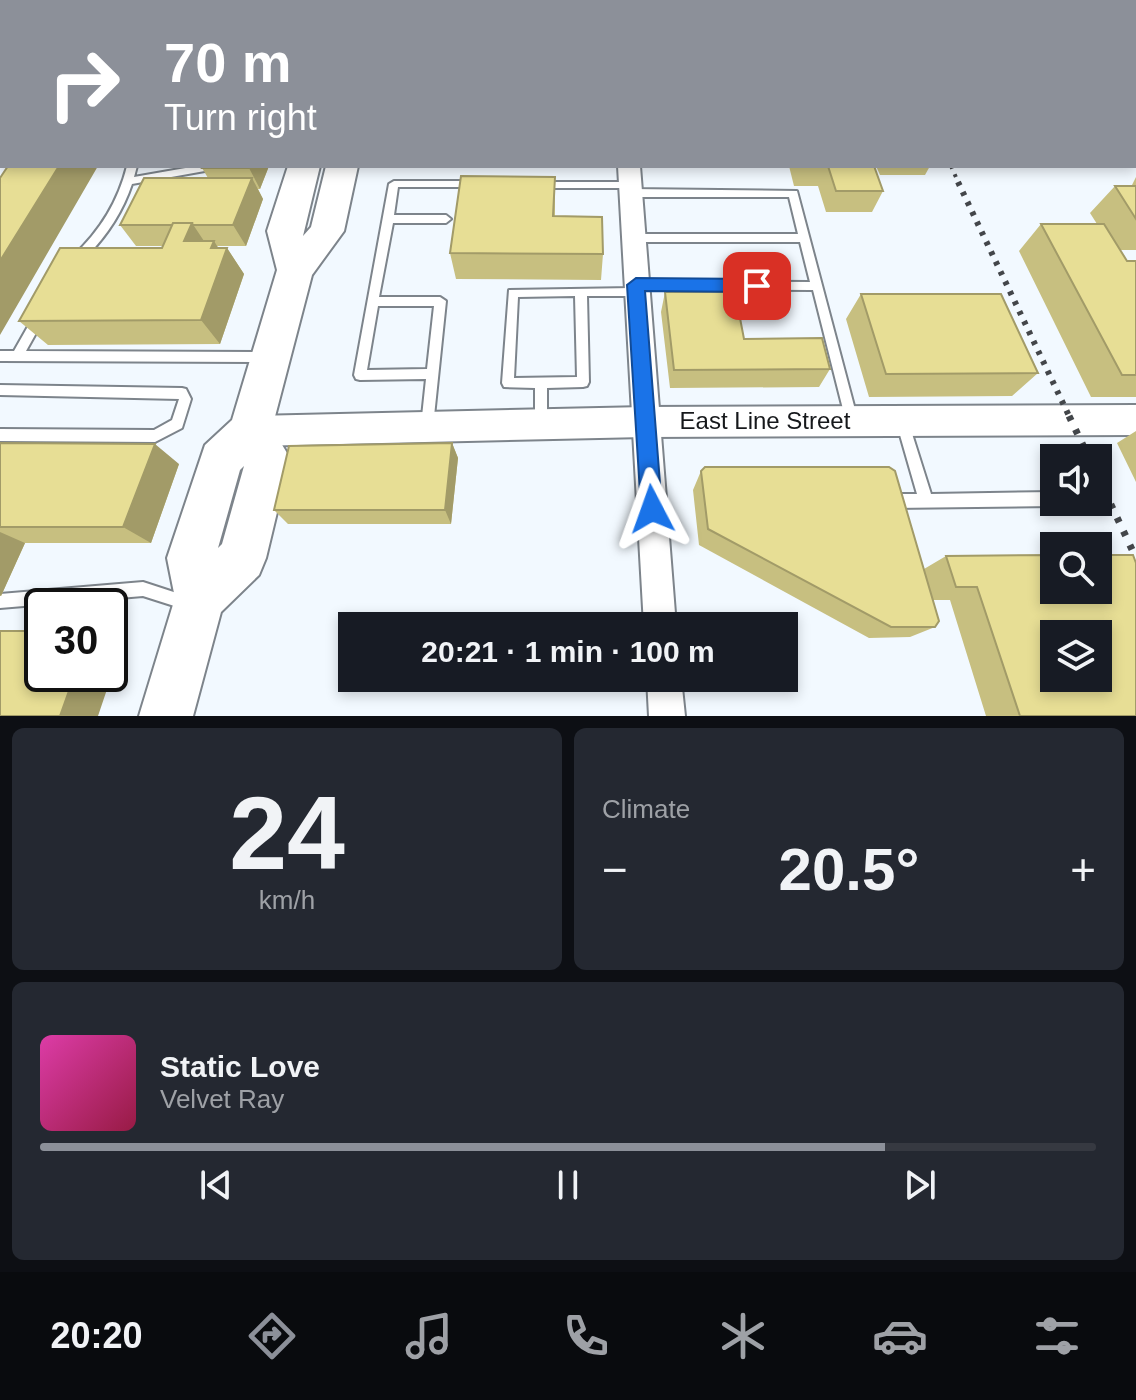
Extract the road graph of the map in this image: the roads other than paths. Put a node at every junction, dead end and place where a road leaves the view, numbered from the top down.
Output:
1 (132, 168) edge
2 (204, 168) edge
3 (303, 168) edge
4 (342, 168) edge
5 (129, 181) junction
6 (630, 181) edge
7 (489, 184) edge
8 (520, 185) edge
9 (388, 219) junction
10 (446, 219) dead end
11 (633, 238) junction
12 (805, 238) junction
13 (67, 268) edge
14 (295, 270) junction
15 (817, 286) junction
16 (636, 289) junction
17 (581, 292) junction
18 (373, 302) junction
19 (46, 306) edge
20 (0, 356) edge
21 (17, 356) junction
22 (271, 357) junction
23 (432, 374) junction
24 (541, 383) junction
25 (0, 390) edge
26 (1136, 420) edge
27 (852, 421) junction
28 (902, 421) junction
29 (645, 422) junction
30 (541, 424) junction
31 (427, 426) junction
32 (250, 431) junction
33 (0, 435) edge
34 (1040, 499) edge
35 (893, 501) edge
36 (926, 501) junction
37 (0, 601) edge
38 (199, 602) junction
39 (659, 612) edge
40 (665, 692) edge
41 (166, 716) edge
42 (667, 716) edge

1 - 5 lane
2 - 5 lane
3 - 14 main road
4 - 14 main road
5 - 13 lane
6 - 8 lane
6 - 11 street
6 - 12 lane
7 - 9 lane
9 - 10 lane
9 - 18 lane
11 - 12 lane
11 - 16 street
12 - 15 lane
14 - 22 main road
15 - 16 lane
15 - 27 lane
16 - 17 lane
16 - 29 street
17 - 24 lane
17 - 24 lane
18 - 23 lane
18 - 23 lane
19 - 21 lane
20 - 21 lane
21 - 22 lane
22 - 32 main road
23 - 31 lane
24 - 30 lane
25 - 33 lane
26 - 28 street, East Line Street
27 - 28 street, East Line Street
27 - 29 street, East Line Street
28 - 36 lane
29 - 30 street, East Line Street
29 - 39 street
30 - 31 street, East Line Street
31 - 32 street, East Line Street
32 - 38 main road
34 - 36 lane
35 - 36 lane
37 - 38 lane
38 - 41 main road
40 - 42 street

